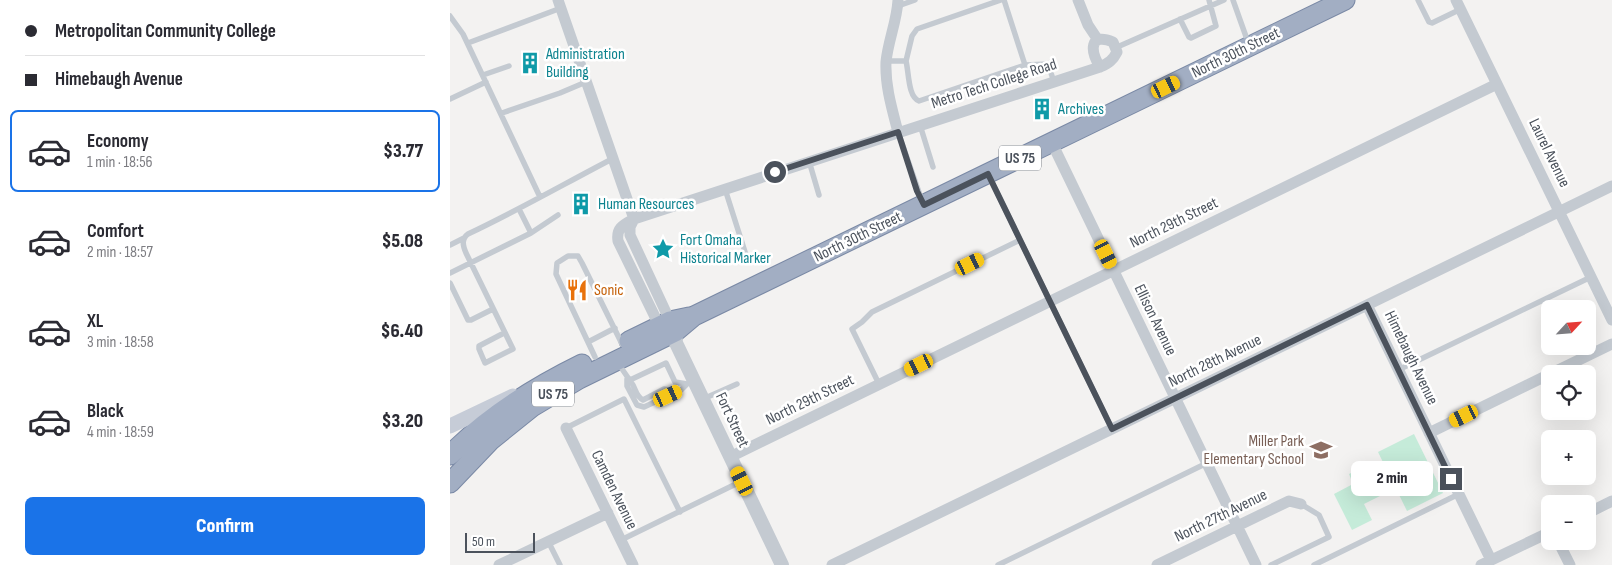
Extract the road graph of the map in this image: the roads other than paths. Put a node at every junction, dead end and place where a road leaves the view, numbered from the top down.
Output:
1 (915, 0) edge
2 (1003, 0) edge
3 (1078, 0) edge
4 (1224, 0) edge
5 (1233, 0) edge
6 (1345, 0) edge
7 (1418, 0) edge
8 (1210, 2) edge
9 (898, 3) edge
10 (560, 4) edge
11 (1458, 5) edge
12 (450, 16) edge
13 (1180, 19) junction
14 (1098, 40) junction
15 (468, 43) junction
16 (1249, 47) junction
17 (1115, 48) junction
18 (886, 61) junction
19 (906, 61) junction
20 (1026, 64) junction
21 (509, 66) dead end
22 (1100, 66) junction
23 (483, 75) junction
24 (486, 82) junction
25 (586, 82) junction
26 (1054, 82) junction
27 (1497, 84) junction
28 (450, 99) edge
29 (502, 113) junction
30 (920, 125) junction
31 (898, 132) junction
32 (1052, 143) junction
33 (612, 159) junction
34 (809, 162) junction
35 (933, 167) dead end
36 (988, 174) junction
37 (1612, 186) edge
38 (725, 189) junction
39 (820, 195) dead end
40 (540, 196) junction
41 (924, 205) junction
42 (520, 210) junction
43 (1560, 211) junction
44 (558, 215) dead end
45 (634, 219) junction
46 (530, 233) junction
47 (464, 238) junction
48 (1020, 240) junction
49 (450, 244) edge
50 (746, 255) dead end
51 (470, 262) junction
52 (1113, 270) junction
53 (450, 272) edge
54 (1591, 276) junction
55 (450, 283) edge
56 (1050, 301) junction
57 (1367, 305) junction
58 (1609, 307) edge
59 (493, 309) junction
60 (1612, 320) edge
61 (669, 332) junction
62 (504, 333) junction
63 (618, 344) junction
64 (1612, 344) edge
65 (591, 350) junction
66 (1569, 365) edge
67 (1398, 370) junction
68 (1541, 378) edge
69 (629, 380) junction
70 (544, 383) junction
71 (690, 383) junction
72 (737, 384) dead end
73 (879, 384) junction
74 (1175, 398) junction
75 (703, 399) junction
76 (450, 426) edge
77 (566, 428) joint
78 (1112, 429) junction
79 (1429, 433) junction
80 (450, 455) edge
81 (730, 457) junction
82 (1207, 463) junction
83 (742, 481) junction
84 (450, 483) edge
85 (1459, 494) junction
86 (1612, 502) edge
87 (1301, 504) joint
88 (1596, 509) edge
89 (680, 512) junction
90 (608, 513) junction
91 (1237, 526) junction
92 (1541, 536) edge
93 (621, 540) junction
94 (548, 541) junction
95 (1562, 550) edge
96 (1488, 563) edge
97 (499, 565) edge
98 (560, 565) edge
99 (633, 565) edge
100 (782, 565) edge
101 (832, 565) edge
102 (998, 565) edge
103 (1157, 565) edge
104 (1256, 565) edge
105 (1271, 565) edge
106 (1314, 565) edge
107 (1570, 565) edge

1 - 9 lane
2 - 19 lane
2 - 20 lane
3 - 14 street
4 - 8 lane
5 - 16 lane
6 - 16 highway, North 30th Street / US 75
7 - 11 lane
8 - 13 lane
8 - 13 lane
9 - 18 street
10 - 15 lane
10 - 25 street, Fort Street
11 - 27 street, Laurel Avenue
12 - 15 lane
13 - 17 lane
14 - 17 street
14 - 22 street
15 - 23 lane
16 - 32 highway, North 30th Street / US 75
17 - 22 street, Metro Tech College Road
18 - 19 lane
18 - 31 street
19 - 20 lane
20 - 26 lane
21 - 23 lane
22 - 26 street, Metro Tech College Road
23 - 24 lane
24 - 28 lane
24 - 29 lane
25 - 29 lane
25 - 33 street, Fort Street
26 - 30 street, Metro Tech College Road
27 - 43 street, Laurel Avenue
27 - 52 street, North 29th Street
29 - 40 lane
30 - 31 street, Metro Tech College Road
30 - 35 lane
31 - 34 street, Metro Tech College Road
31 - 41 lane
32 - 36 highway, North 30th Street / US 75
32 - 52 street, Ellison Avenue
33 - 40 lane
33 - 45 street, Fort Street
34 - 38 street, Metro Tech College Road
34 - 39 lane
36 - 41 highway, North 30th Street / US 75
36 - 48 lane
37 - 43 street, North 28th Avenue
38 - 45 street, Metro Tech College Road
38 - 50 lane
40 - 42 lane
41 - 61 highway, North 30th Street / US 75
42 - 46 lane
42 - 47 lane
43 - 54 street, Laurel Avenue
43 - 57 street, North 28th Avenue
44 - 46 lane
45 - 61 street, Fort Street
46 - 51 lane
47 - 49 lane
47 - 51 lane
48 - 56 lane
48 - 73 lane
51 - 53 lane
51 - 59 lane
52 - 56 street, North 29th Street
52 - 74 street, Ellison Avenue
54 - 58 street, Laurel Avenue
54 - 67 lane
55 - 59 lane
56 - 73 street, North 29th Street
56 - 78 lane
57 - 67 street, Himebaugh Avenue
57 - 74 street, North 28th Avenue
58 - 60 street, Laurel Avenue
59 - 62 lane
61 - 63 highway, North 30th Street / US 75
61 - 71 street, Fort Street
62 - 62 lane
63 - 65 highway, North 30th Street / US 75
63 - 65 lane
63 - 69 lane
63 - 84 highway, North 30th Street / US 75
64 - 66 street
65 - 70 highway, North 30th Street / US 75
67 - 79 street, Himebaugh Avenue
68 - 79 street
69 - 71 lane
69 - 71 lane
70 - 76 main road, North 30th Street
70 - 80 highway, US 75
71 - 75 street, Fort Street
72 - 75 lane
73 - 81 street, North 29th Street
74 - 78 street, North 28th Avenue
74 - 82 street, Ellison Avenue
75 - 81 street, Fort Street
77 - 89 lane
77 - 90 street, Camden Avenue
78 - 101 street, North 28th Avenue
79 - 85 street, Himebaugh Avenue
81 - 83 street, Fort Street
82 - 91 street, Ellison Avenue
82 - 102 lane
83 - 89 lane
83 - 100 street, Fort Street
85 - 96 street, Himebaugh Avenue
85 - 106 lane
86 - 88 street
87 - 91 street, North 27th Avenue
87 - 105 lane
89 - 93 lane
90 - 93 street, Camden Avenue
90 - 94 street
91 - 103 street, North 27th Avenue
91 - 104 street, Ellison Avenue
92 - 96 street
93 - 99 street, Camden Avenue
94 - 97 street
94 - 98 lane
95 - 107 street

